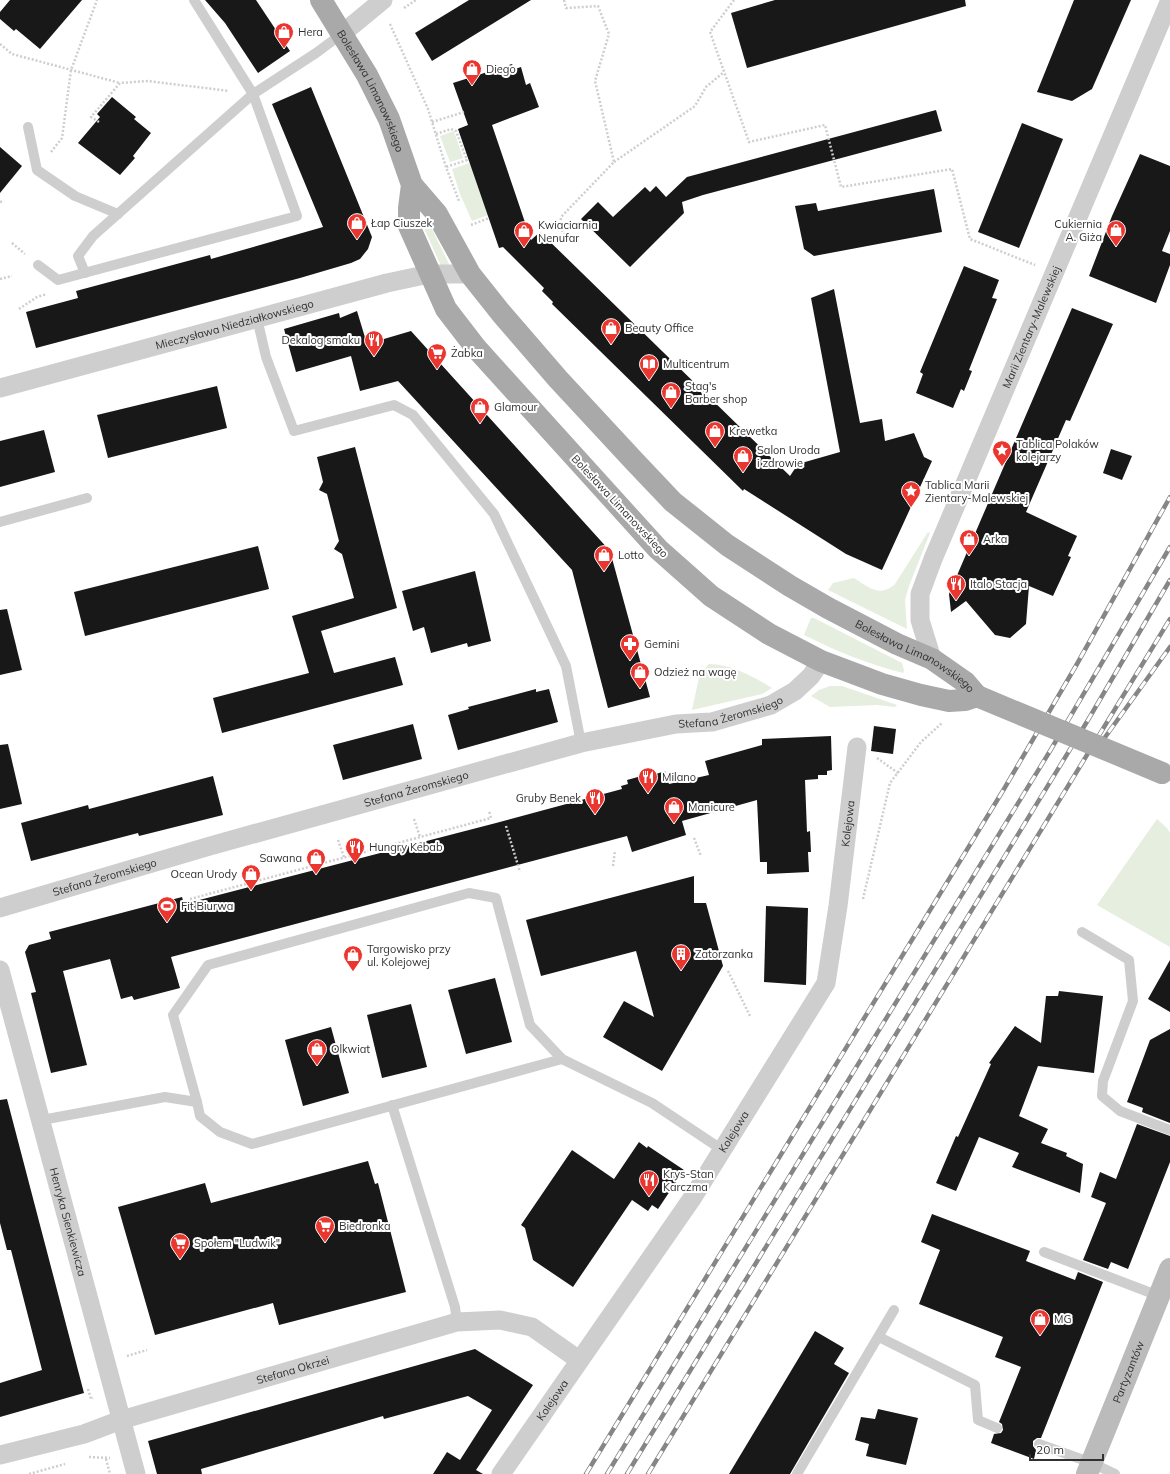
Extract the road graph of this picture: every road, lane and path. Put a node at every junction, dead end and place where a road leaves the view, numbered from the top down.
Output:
1 (97, 0) edge
2 (194, 0) edge
3 (321, 0) edge
4 (383, 0) edge
5 (564, 0) edge
6 (734, 0) edge
7 (1170, 0) edge
8 (388, 18) dead end
9 (343, 33) junction
10 (0, 44) edge
11 (71, 70) junction
12 (724, 72) junction
13 (120, 83) junction
14 (253, 94) junction
15 (464, 112) dead end
16 (99, 122) dead end
17 (432, 122) junction
18 (28, 127) dead end
19 (436, 134) junction
20 (62, 138) dead end
21 (614, 162) junction
22 (446, 167) junction
23 (412, 185) junction
24 (459, 204) dead end
25 (118, 214) junction
26 (489, 218) dead end
27 (470, 225) dead end
28 (574, 243) dead end
29 (38, 265) dead end
30 (1036, 265) dead end
31 (85, 273) junction
32 (429, 274) junction
33 (470, 274) junction
34 (12, 276) dead end
35 (0, 279) edge
36 (58, 280) junction
37 (19, 309) dead end
38 (257, 318) junction
39 (0, 388) edge
40 (87, 498) dead end
41 (0, 522) edge
42 (932, 659) junction
43 (821, 661) junction
44 (977, 696) junction
45 (581, 743) junction
46 (857, 747) dead end
47 (1166, 775) edge
48 (489, 811) dead end
49 (414, 819) dead end
50 (506, 826) dead end
51 (420, 837) junction
52 (694, 838) dead end
53 (338, 840) dead end
54 (615, 850) dead end
55 (701, 856) dead end
56 (344, 857) junction
57 (613, 866) dead end
58 (520, 872) dead end
59 (190, 899) dead end
60 (0, 908) edge
61 (1082, 932) dead end
62 (0, 970) edge
63 (728, 971) dead end
64 (750, 1016) dead end
65 (562, 1059) junction
66 (197, 1102) junction
67 (392, 1105) junction
68 (42, 1120) junction
69 (1170, 1130) edge
70 (721, 1149) junction
71 (1044, 1252) dead end
72 (1170, 1270) edge
73 (1159, 1296) junction
74 (894, 1310) dead end
75 (457, 1322) junction
76 (878, 1338) junction
77 (147, 1350) dead end
78 (127, 1356) dead end
79 (579, 1360) junction
80 (121, 1420) junction
81 (997, 1428) dead end
82 (1038, 1444) dead end
83 (0, 1455) edge
84 (106, 1459) dead end
85 (66, 1463) dead end
86 (1089, 1468) edge
87 (29, 1474) edge
88 (110, 1474) edge
89 (136, 1474) edge
90 (501, 1474) edge
91 (797, 1474) edge
92 (1115, 1474) edge

1 - 11 path
2 - 14 lane
3 - 9 main road, Bolesława Limanowskiego
4 - 9 street
5 - 21 path
6 - 12 path
7 - 42 street, Marii Zientary-Malewskiej
8 - 17 path
9 - 14 lane
9 - 23 main road, Bolesława Limanowskiego
10 - 11 path
11 - 13 path
11 - 20 path
12 - 21 path
12 - 30 path
13 - 14 path
13 - 16 path
14 - 25 lane
14 - 31 lane
15 - 17 path
17 - 19 path
18 - 25 lane
19 - 22 path
19 - 22 path
21 - 28 path
22 - 24 path
23 - 32 main road, Bolesława Limanowskiego
23 - 33 main road, Bolesława Limanowskiego
25 - 31 lane
26 - 27 path
29 - 36 lane
31 - 36 lane
32 - 33 street, Mieczysława Niedziałkowskiego
32 - 38 street, Mieczysława Niedziałkowskiego
32 - 43 main road, Bolesława Limanowskiego
33 - 42 main road, Bolesława Limanowskiego
34 - 35 path
36 - 37 path
38 - 39 street, Mieczysława Niedziałkowskiego
38 - 45 lane
40 - 41 lane
42 - 44 main road, Bolesława Limanowskiego
43 - 44 main road, Bolesława Limanowskiego
43 - 45 street, Stefana Żeromskiego
44 - 47 main road, Bolesława Limanowskiego, bridge
45 - 60 street, Stefana Żeromskiego
46 - 70 street, Kolejowa
48 - 51 path
49 - 51 path
50 - 58 path
51 - 56 path
52 - 55 path
53 - 56 path
54 - 57 path
56 - 59 path
61 - 69 lane
62 - 68 street, Henryka Sienkiewicza
63 - 64 path
65 - 66 lane
65 - 67 lane
65 - 70 lane
66 - 67 lane
66 - 68 lane
67 - 75 lane
68 - 80 street, Henryka Sienkiewicza
70 - 79 street, Kolejowa
71 - 73 lane
72 - 73 street, Partyzantów
73 - 86 street, Partyzantów
74 - 76 lane
75 - 79 street, Stefana Okrzei
75 - 80 street, Stefana Okrzei
76 - 81 lane
76 - 91 lane
77 - 78 path
79 - 90 street, Kolejowa
80 - 83 street, Stefana Okrzei
80 - 89 street, Henryka Sienkiewicza
82 - 86 lane
84 - 88 path
85 - 87 path
86 - 92 lane

